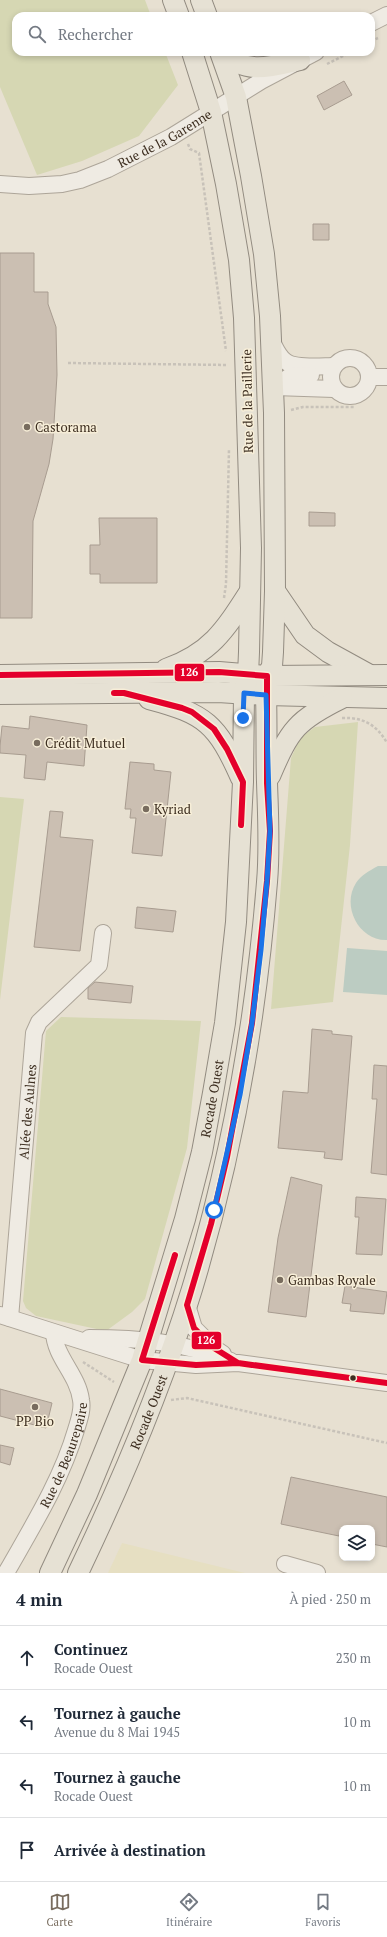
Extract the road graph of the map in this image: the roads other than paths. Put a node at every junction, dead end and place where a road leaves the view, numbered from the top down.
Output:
1 (173, 0) edge
2 (201, 0) edge
3 (178, 12) edge
4 (206, 12) edge
5 (387, 14) edge
6 (375, 21) edge
7 (193, 56) edge
8 (221, 56) edge
9 (229, 56) edge
10 (308, 56) edge
11 (236, 97) junction
12 (212, 112) junction
13 (0, 184) edge
14 (244, 318) junction
15 (271, 340) junction
16 (333, 369) junction
17 (369, 376) junction
18 (387, 377) edge
19 (274, 387) junction
20 (334, 389) junction
21 (247, 401) junction
22 (250, 591) junction
23 (275, 591) junction
24 (154, 673) junction
25 (0, 675) edge
26 (378, 675) edge
27 (256, 685) junction
28 (124, 693) junction
29 (0, 694) edge
30 (344, 697) junction
31 (387, 698) edge
32 (243, 782) junction
33 (267, 783) junction
34 (103, 933) dead end
35 (187, 1305) junction
36 (5, 1317) edge
37 (54, 1333) junction
38 (74, 1338) junction
39 (148, 1341) junction
40 (173, 1344) junction
41 (142, 1360) junction
42 (238, 1363) junction
43 (167, 1364) junction
44 (387, 1383) edge
45 (285, 1564) dead end
46 (6, 1573) edge
47 (50, 1573) edge
48 (78, 1573) edge
49 (317, 1573) edge

1 - 3 main road
2 - 4 main road
5 - 6 street
7 - 12 main road
8 - 11 main road
9 - 10 main road
10 - 11 street, Rue de la Garenne
11 - 12 street, Rue de la Garenne
11 - 15 main road, Rue de la Paillerie
12 - 13 street, Rue de la Garenne
12 - 14 main road, Rue de la Paillerie
14 - 19 main road
14 - 21 main road, Rue de la Paillerie
15 - 16 street
15 - 19 main road, Rue de la Paillerie
16 - 17 street
16 - 19 street
16 - 20 street
17 - 18 street
17 - 20 street
19 - 20 street
19 - 21 main road
19 - 23 main road, Rue de la Paillerie
21 - 22 main road, Rue de la Paillerie
22 - 24 main road
22 - 27 main road, Rue de la Paillerie
23 - 26 main road
23 - 27 main road, Rue de la Paillerie
24 - 25 main road
24 - 27 main road
26 - 27 main road
27 - 28 main road
27 - 30 main road
27 - 32 main road, Rocade Ouest
27 - 33 main road, Rocade Ouest
28 - 29 main road
28 - 32 main road
30 - 31 main road
30 - 33 main road
32 - 39 main road, Rocade Ouest
33 - 35 main road, Rocade Ouest
34 - 36 street, Allée des Aulnes
35 - 40 main road, Rocade Ouest
35 - 42 street
36 - 37 street
37 - 38 street
37 - 46 street, Rue de Beaurepaire
38 - 39 street
38 - 41 street
39 - 40 street
39 - 41 main road, Rocade Ouest
40 - 42 street
40 - 43 main road, Rocade Ouest
41 - 43 street
41 - 47 main road, Rocade Ouest
42 - 43 street
42 - 44 street
43 - 48 main road, Rocade Ouest
45 - 49 street

